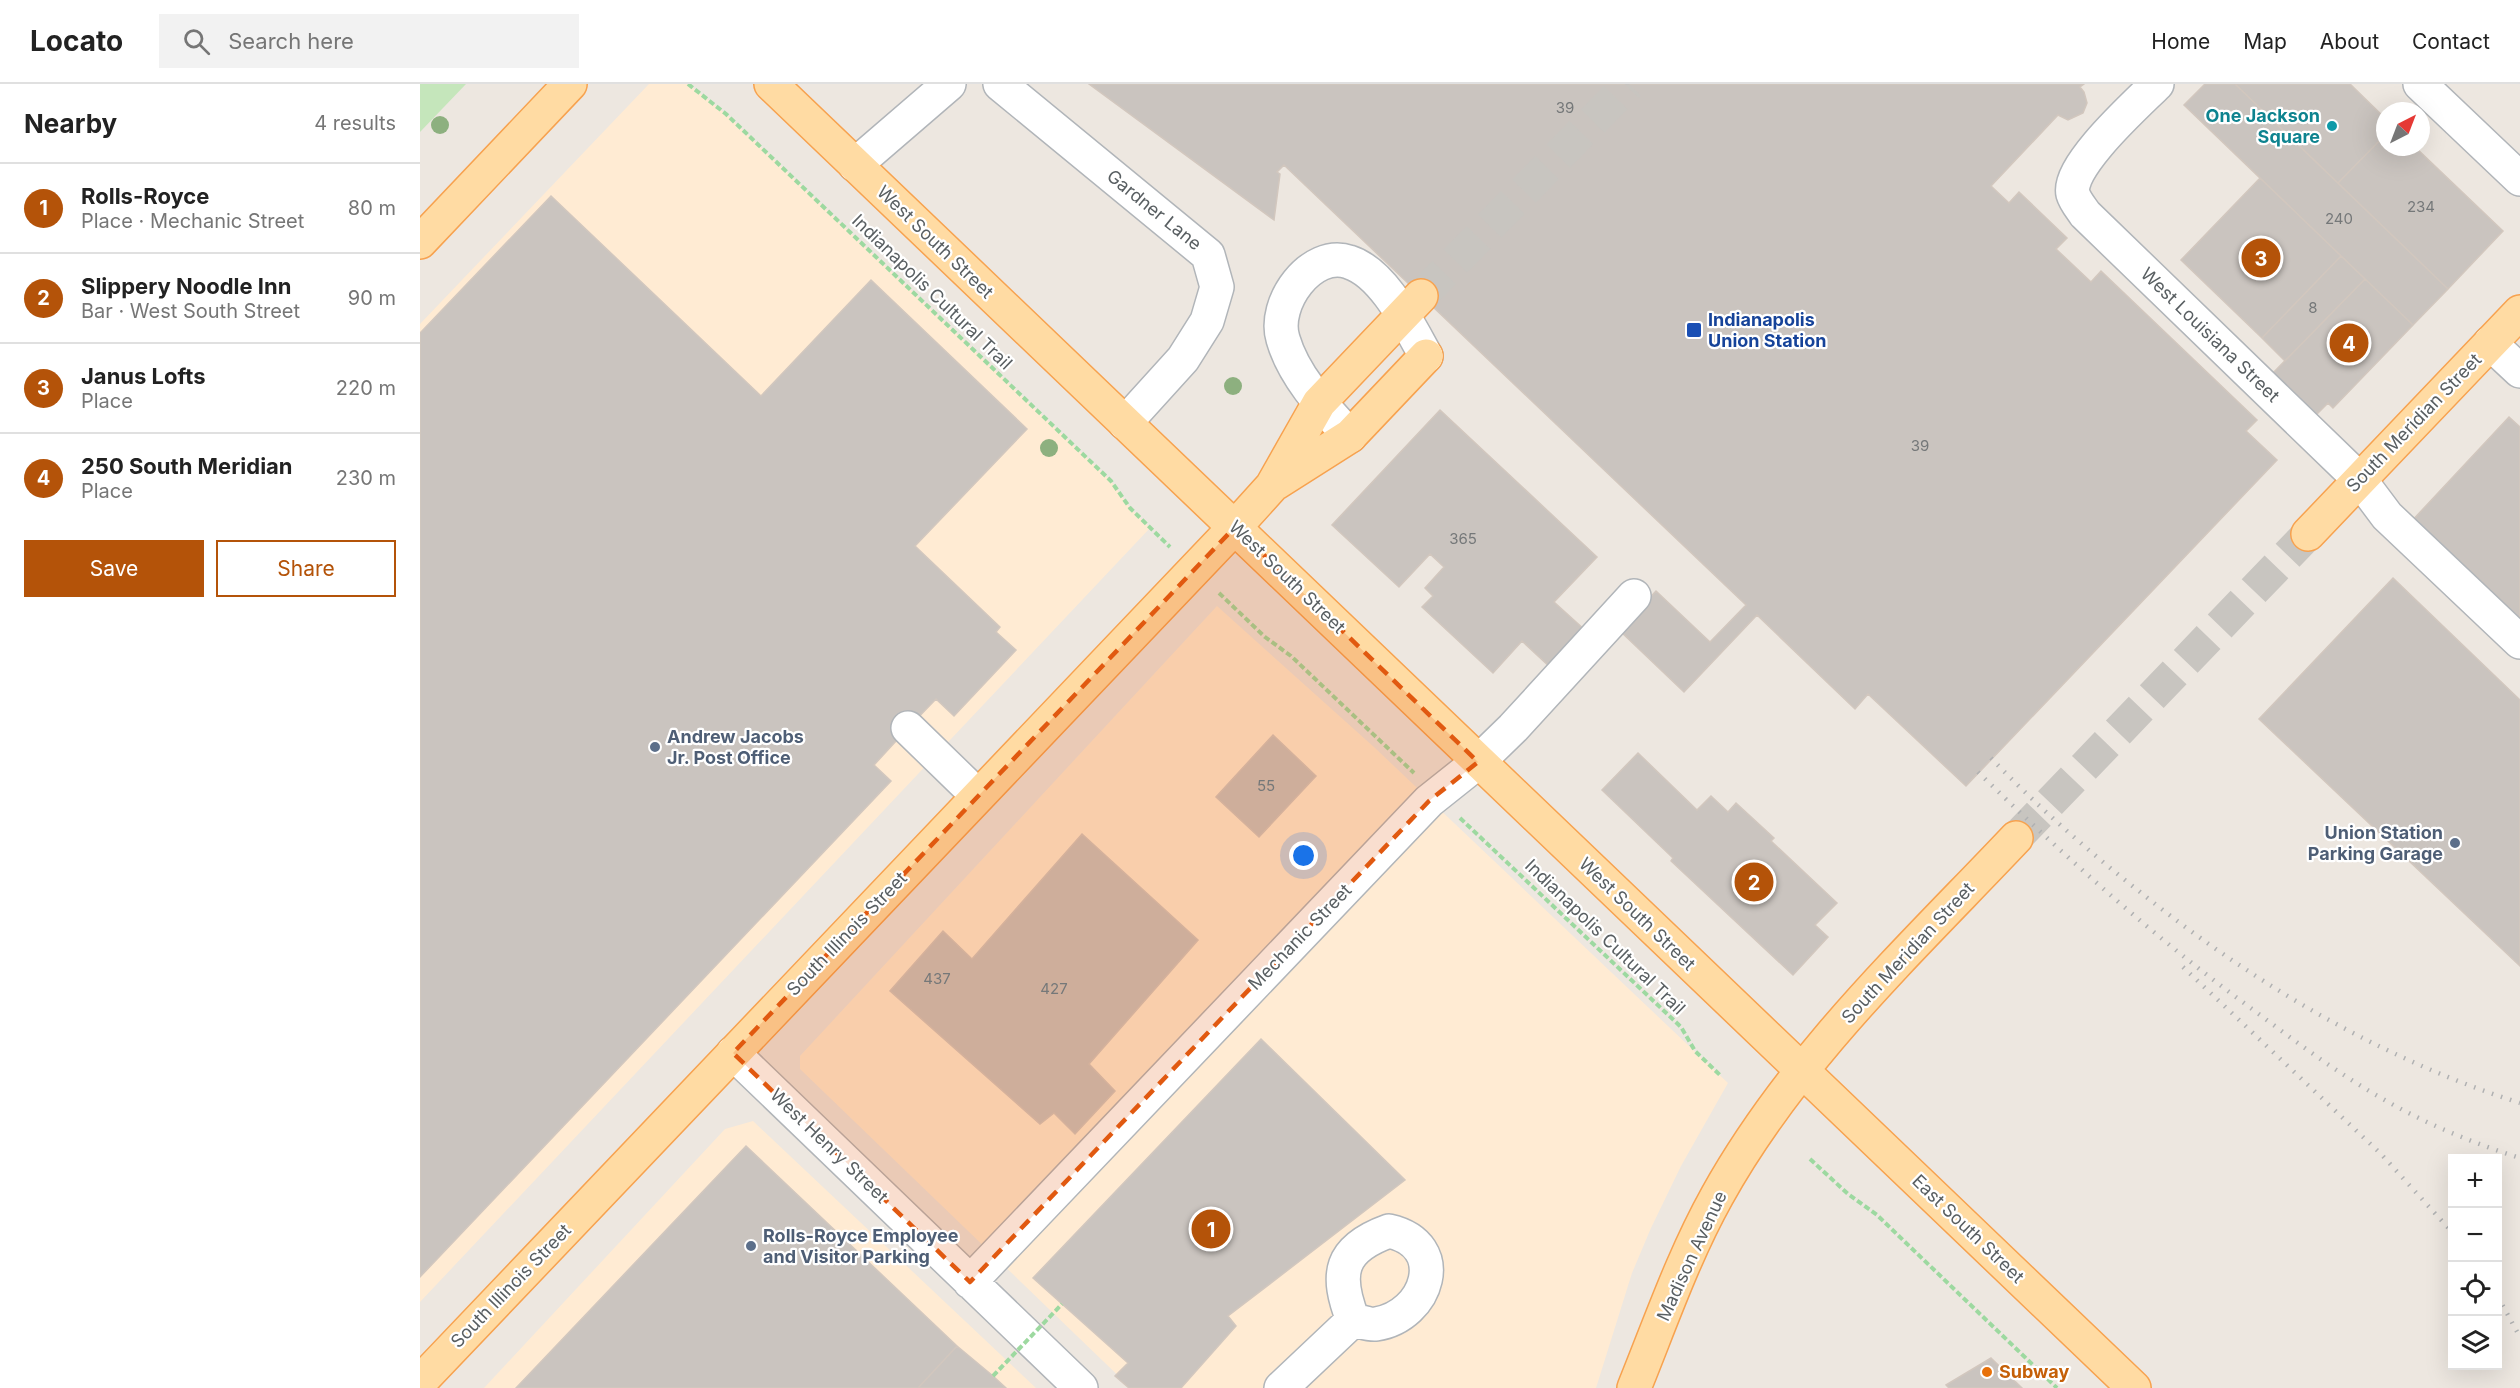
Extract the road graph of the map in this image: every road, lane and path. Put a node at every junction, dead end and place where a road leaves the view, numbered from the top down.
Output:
1 (570, 84) edge
2 (688, 84) edge
3 (771, 84) edge
4 (949, 84) edge
5 (1000, 84) edge
6 (2157, 84) edge
7 (2420, 84) edge
8 (855, 165) junction
9 (2520, 179) edge
10 (420, 242) edge
11 (1412, 306) junction
12 (2520, 312) edge
13 (2490, 343) junction
14 (1426, 356) joint
15 (2520, 371) edge
16 (1319, 403) junction
17 (1125, 423) junction
18 (1350, 436) junction
19 (2360, 480) junction
20 (1272, 486) junction
21 (1235, 527) junction
22 (1150, 528) dead end
23 (2308, 534) tunnel mouth
24 (1634, 596) dead end
25 (1232, 605) dead end
26 (2520, 642) edge
27 (908, 728) dead end
28 (1401, 760) dead end
29 (1478, 762) junction
30 (978, 796) junction
31 (1465, 822) dead end
32 (2016, 838) tunnel mouth
33 (733, 1053) junction
34 (1802, 1071) junction
35 (1721, 1076) dead end
36 (1810, 1159) dead end
37 (970, 1282) junction
38 (1062, 1304) dead end
39 (1353, 1320) dead end
40 (993, 1376) dead end
41 (420, 1382) edge
42 (1081, 1388) edge
43 (1281, 1388) edge
44 (1634, 1388) edge
45 (2057, 1388) edge
46 (2134, 1388) edge

1 - 10 main road
2 - 22 path, Indianapolis Cultural Trail
3 - 8 main road, West South Street
4 - 8 street
5 - 17 street, Gardner Lane
6 - 19 street, West Louisiana Street
7 - 9 street
8 - 17 main road, West South Street
11 - 14 street
11 - 16 main road, South Illinois Street
11 - 16 street
12 - 13 main road, South Meridian Street
13 - 15 street
13 - 19 main road, South Meridian Street
14 - 18 main road, South Illinois Street
16 - 18 street
16 - 20 main road, South Illinois Street
17 - 21 main road, West South Street
18 - 20 main road, South Illinois Street
19 - 23 main road, South Meridian Street
19 - 26 street, West Louisiana Street
20 - 21 main road, South Illinois Street
21 - 29 main road, West South Street
21 - 30 main road, South Illinois Street
24 - 29 street, Mechanic Street
25 - 28 path
27 - 30 street
29 - 34 main road, West South Street
29 - 37 street, Mechanic Street
30 - 33 main road, South Illinois Street
31 - 35 path, Indianapolis Cultural Trail
32 - 34 main road, South Meridian Street
33 - 37 street, West Henry Street
33 - 41 main road, South Illinois Street
34 - 44 main road, Madison Avenue
34 - 46 main road, East South Street
36 - 45 path
37 - 42 street, West Henry Street
38 - 40 path, bridge
39 - 43 street

